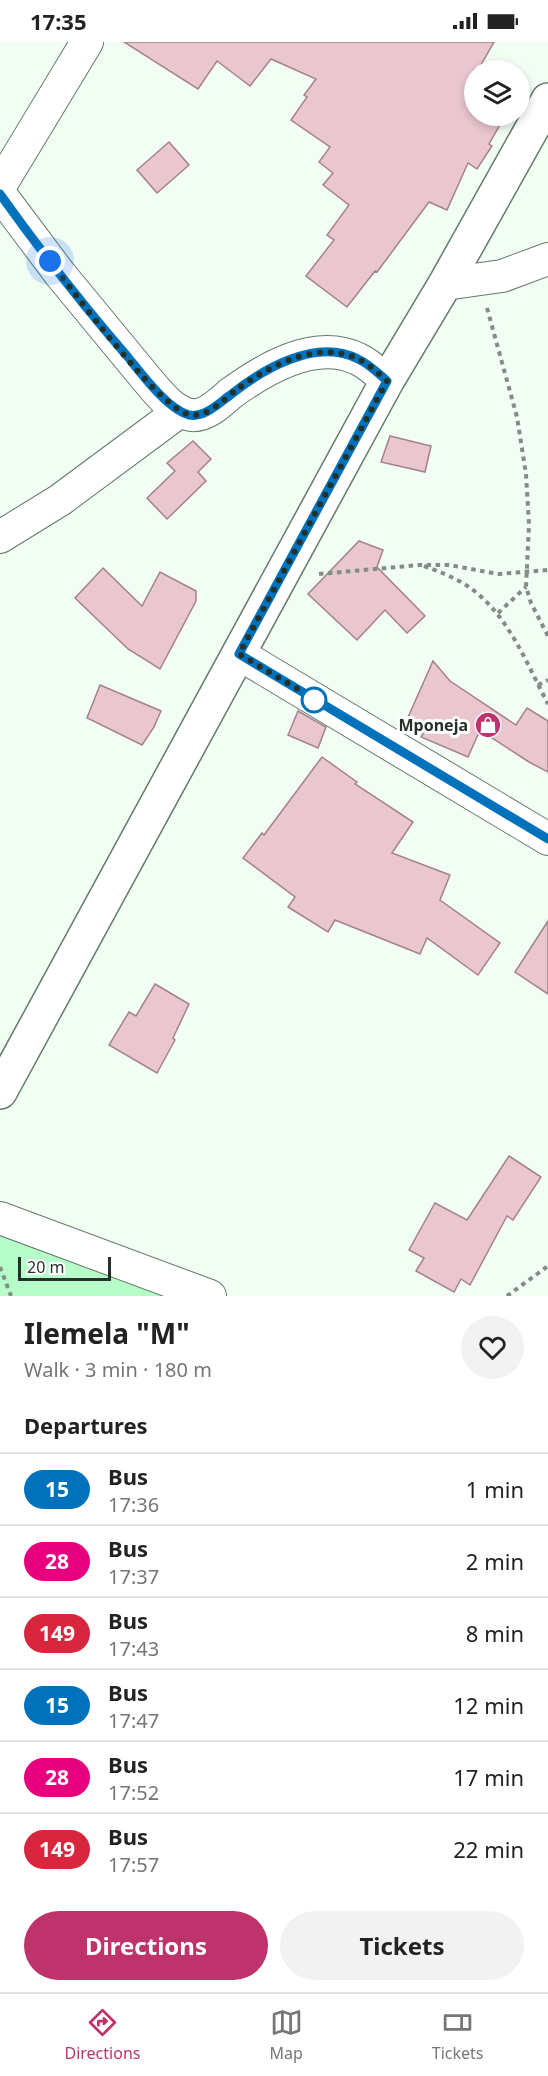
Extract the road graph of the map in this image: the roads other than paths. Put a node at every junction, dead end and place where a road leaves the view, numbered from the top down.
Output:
1 (87, 42) edge
2 (548, 100) edge
3 (4, 165) edge
4 (0, 194) edge
5 (548, 259) edge
6 (445, 284) junction
7 (387, 381) junction
8 (180, 411) junction
9 (0, 537) edge
10 (239, 654) junction
11 (548, 839) edge
12 (0, 1092) edge
13 (0, 1218) edge
14 (210, 1296) edge

1 - 3 street
2 - 6 street
4 - 8 street
5 - 6 street
6 - 7 street
7 - 8 street
7 - 10 street
8 - 9 street
10 - 11 street
10 - 12 street
13 - 14 street

